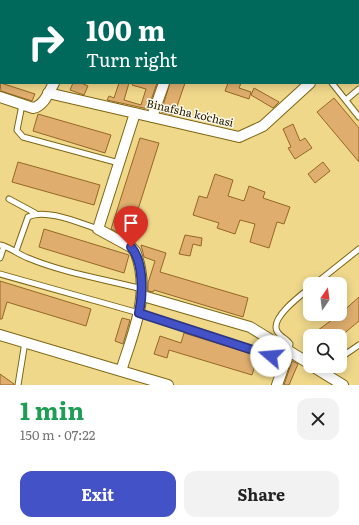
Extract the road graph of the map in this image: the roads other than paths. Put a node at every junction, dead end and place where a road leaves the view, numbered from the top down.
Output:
1 (53, 84) edge
2 (164, 84) edge
3 (309, 84) edge
4 (333, 84) edge
5 (359, 89) edge
6 (48, 93) junction
7 (0, 97) edge
8 (346, 100) junction
9 (22, 105) junction
10 (134, 113) junction
11 (152, 117) junction
12 (359, 117) edge
13 (119, 164) junction
14 (8, 199) dead end
15 (35, 213) junction
16 (98, 229) junction
17 (2, 245) edge
18 (359, 249) edge
19 (16, 250) junction
20 (0, 258) edge
21 (0, 274) edge
22 (324, 277) edge
23 (143, 292) junction
24 (303, 294) edge
25 (139, 313) junction
26 (0, 335) edge
27 (25, 342) junction
28 (359, 345) edge
29 (289, 350) junction
30 (347, 353) edge
31 (303, 358) edge
32 (286, 361) junction
33 (121, 372) junction
34 (326, 373) edge
35 (18, 385) edge
36 (168, 385) edge
37 (277, 385) edge
38 (343, 385) edge

1 - 6 street
2 - 11 street
3 - 11 street, Binafsha koʻchasi
4 - 8 lane
5 - 8 lane
6 - 9 street
6 - 10 street, Binafsha koʻchasi
7 - 9 street
8 - 12 lane
9 - 13 lane
10 - 11 street, Binafsha koʻchasi
10 - 13 street
13 - 16 street
14 - 15 lane
15 - 16 lane
15 - 19 lane
16 - 23 street
17 - 19 lane
17 - 20 lane
18 - 22 lane
19 - 23 lane
21 - 25 lane
23 - 25 street
23 - 29 street
24 - 29 lane
25 - 32 lane
25 - 33 street
26 - 27 street
27 - 33 street
27 - 35 lane
28 - 30 lane
29 - 31 street
29 - 32 street
32 - 37 street
33 - 36 street
34 - 38 street

